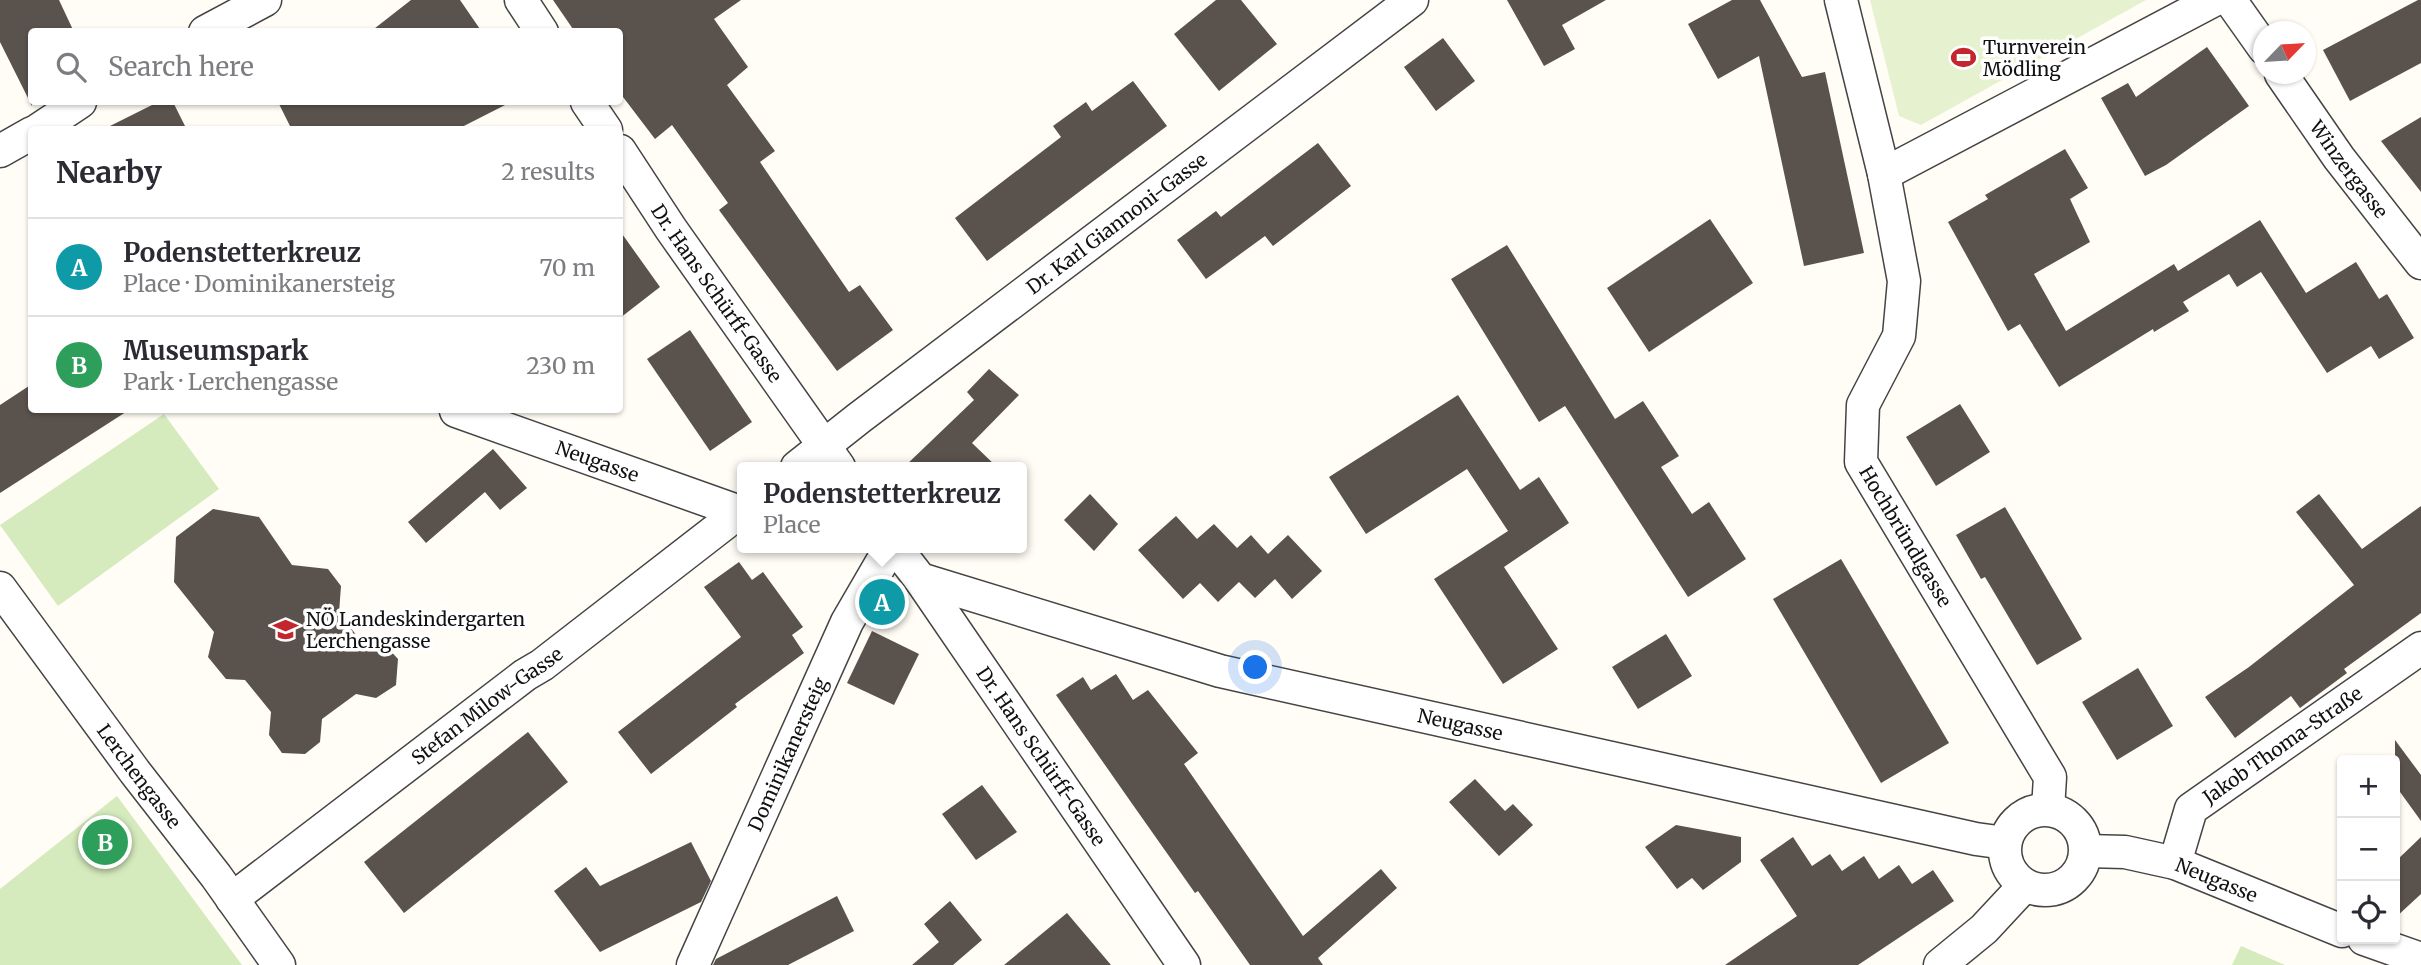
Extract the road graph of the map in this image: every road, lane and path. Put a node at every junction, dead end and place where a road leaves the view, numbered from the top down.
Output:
1 (265, 0) edge
2 (521, 0) edge
3 (1412, 0) edge
4 (1841, 0) edge
5 (2214, 0) edge
6 (2230, 0) edge
7 (212, 28) edge
8 (539, 28) edge
9 (2253, 33) edge
10 (2288, 84) edge
11 (76, 105) edge
12 (589, 105) edge
13 (44, 126) edge
14 (603, 126) edge
15 (28, 135) edge
16 (0, 151) edge
17 (623, 156) edge
18 (1884, 174) junction
19 (2421, 263) edge
20 (462, 413) edge
21 (831, 457) edge
22 (814, 462) edge
23 (737, 510) edge
24 (737, 514) edge
25 (887, 553) edge
26 (900, 553) edge
27 (920, 579) junction
28 (0, 588) edge
29 (2421, 648) edge
30 (2048, 809) junction
31 (2005, 844) junction
32 (2086, 851) junction
33 (2175, 863) junction
34 (2025, 885) junction
35 (232, 899) junction
36 (2337, 929) edge
37 (2378, 944) edge
38 (2421, 960) edge
39 (279, 965) edge
40 (693, 965) edge
41 (1184, 965) edge
42 (1940, 965) edge

1 - 7 street
2 - 8 street
3 - 21 street, Dr. Karl Giannoni-Gasse
4 - 18 street, Hochbründlgasse
5 - 18 street
6 - 9 street
10 - 19 street, Winzergasse
11 - 13 street
12 - 14 street
15 - 16 street
17 - 21 street, Dr. Hans Schürff-Gasse
18 - 30 street, Hochbründlgasse
20 - 23 street, Neugasse
21 - 22 street
24 - 35 street, Stefan Milow-Gasse
25 - 40 street, Dominikanersteig
26 - 27 street, Dr. Hans Schürff-Gasse
27 - 31 street, Neugasse
27 - 41 street, Dr. Hans Schürff-Gasse
28 - 35 street, Lerchengasse
29 - 33 street, Jakob Thoma-Straße
30 - 31 street
30 - 32 street
31 - 34 street
32 - 33 street, Neugasse
32 - 34 street
33 - 36 street, Neugasse
34 - 42 street
35 - 39 street, Lerchengasse
37 - 38 street

